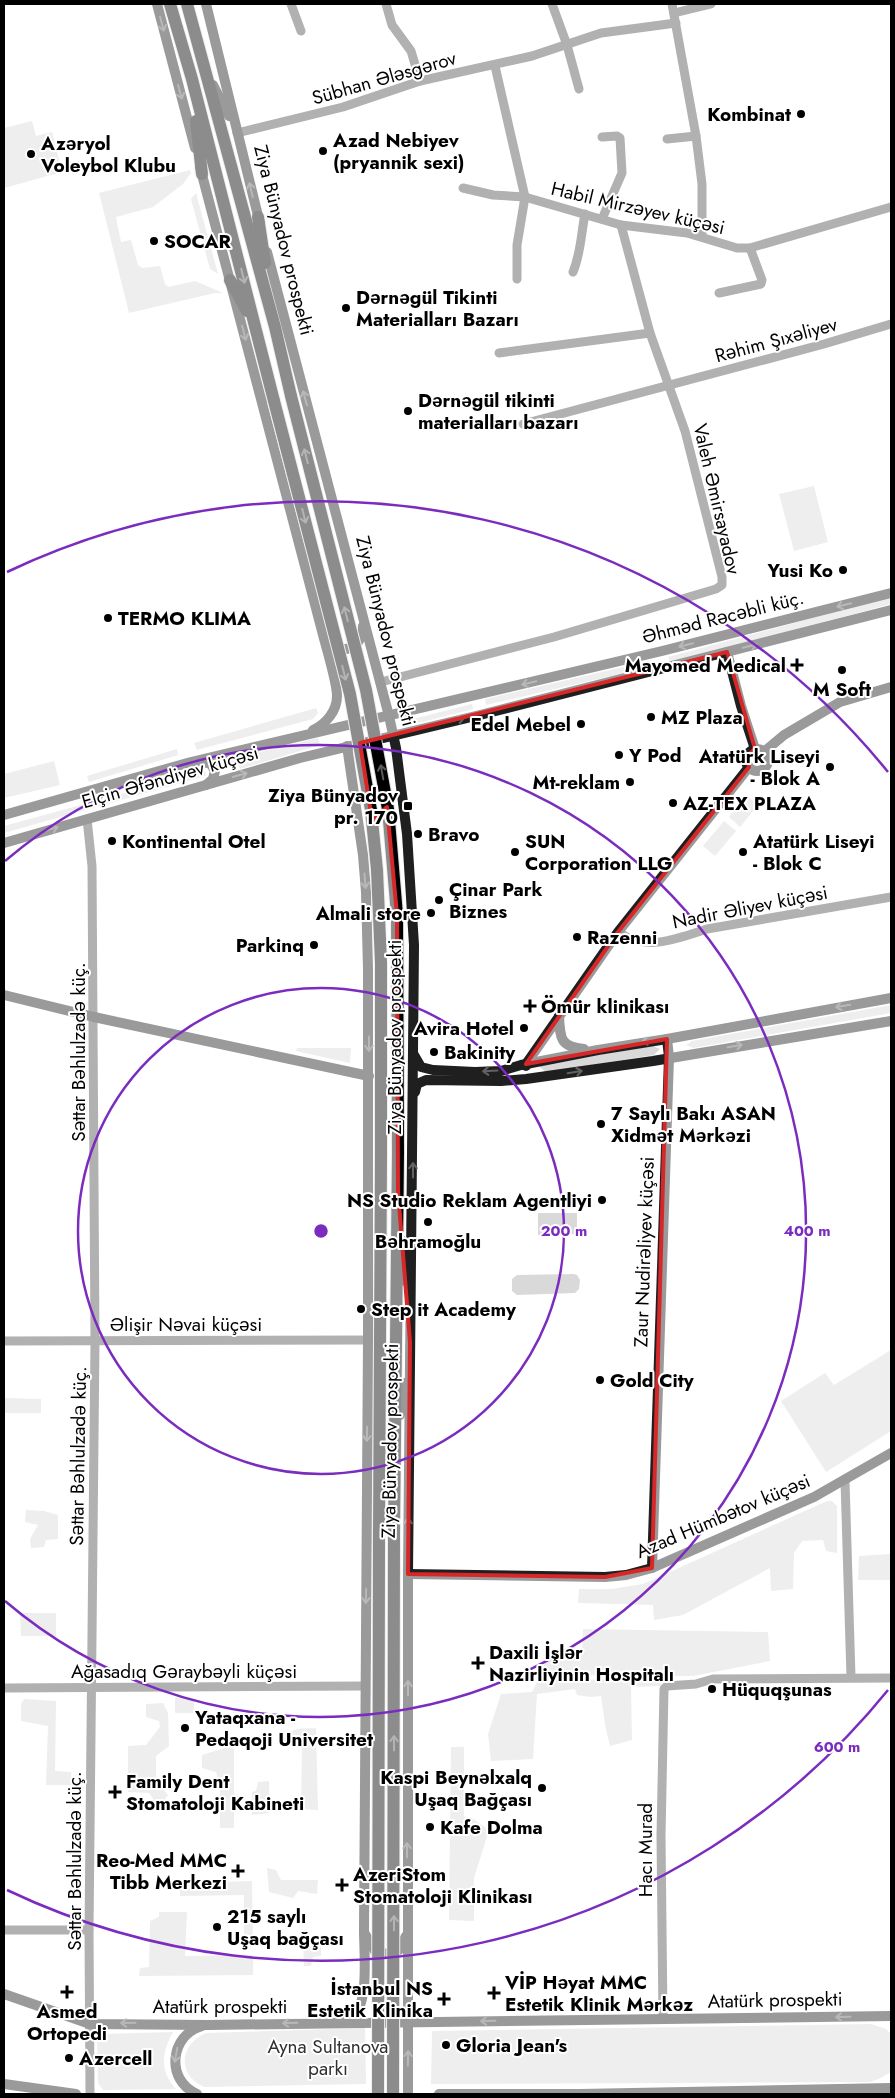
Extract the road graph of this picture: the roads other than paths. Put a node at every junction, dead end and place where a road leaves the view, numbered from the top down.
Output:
1 (157, 4) edge
2 (170, 4) edge
3 (187, 4) edge
4 (206, 4) edge
5 (291, 4) edge
6 (386, 4) edge
7 (552, 4) edge
8 (711, 4) edge
9 (673, 8) edge
10 (676, 23) junction
11 (301, 31) dead end
12 (567, 45) junction
13 (495, 66) junction
14 (208, 75) junction
15 (192, 79) junction
16 (420, 81) junction
17 (579, 89) dead end
18 (237, 133) junction
19 (696, 136) junction
20 (602, 137) dead end
21 (667, 139) dead end
22 (202, 174) junction
23 (463, 188) dead end
24 (526, 197) junction
25 (891, 207) edge
26 (585, 214) junction
27 (258, 216) junction
28 (602, 219) junction
29 (621, 225) junction
30 (702, 237) junction
31 (750, 248) junction
32 (572, 272) dead end
33 (517, 279) dead end
34 (230, 280) junction
35 (719, 293) dead end
36 (891, 324) edge
37 (275, 327) junction
38 (256, 330) junction
39 (650, 333) junction
40 (499, 353) dead end
41 (669, 386) junction
42 (523, 424) dead end
43 (891, 593) edge
44 (891, 610) edge
45 (363, 616) junction
46 (322, 631) junction
47 (662, 651) junction
48 (726, 652) junction
49 (666, 667) junction
50 (380, 682) junction
51 (891, 687) edge
52 (475, 696) junction
53 (480, 715) junction
54 (389, 716) junction
55 (343, 726) joint
56 (393, 735) junction
57 (298, 736) junction
58 (347, 746) junction
59 (760, 750) junction
60 (191, 762) junction
61 (749, 767) junction
62 (206, 785) junction
63 (4, 815) edge
64 (87, 819) junction
65 (407, 834) junction
66 (4, 843) edge
67 (362, 848) junction
68 (891, 897) edge
69 (618, 932) junction
70 (4, 995) edge
71 (891, 998) edge
72 (559, 1016) junction
73 (94, 1017) junction
74 (891, 1021) edge
75 (667, 1039) junction
76 (598, 1050) junction
77 (414, 1054) junction
78 (669, 1058) junction
79 (526, 1064) junction
80 (369, 1076) junction
81 (542, 1077) junction
82 (414, 1095) junction
83 (381, 1190) junction
84 (398, 1191) junction
85 (368, 1340) junction
86 (4, 1341) edge
87 (95, 1341) junction
88 (410, 1342) junction
89 (380, 1444) junction
90 (396, 1444) junction
91 (891, 1453) edge
92 (845, 1481) junction
93 (652, 1568) junction
94 (408, 1574) junction
95 (851, 1677) junction
96 (891, 1678) edge
97 (365, 1686) junction
98 (4, 1688) edge
99 (91, 1688) junction
100 (407, 1925) junction
101 (4, 1930) edge
102 (89, 1930) junction
103 (364, 1931) junction
104 (4, 1994) edge
105 (891, 2016) edge
106 (871, 2017) junction
107 (662, 2019) junction
108 (409, 2022) junction
109 (332, 2023) junction
110 (90, 2024) junction
111 (891, 2024) edge
112 (208, 2025) junction
113 (891, 2079) edge
114 (4, 2084) edge
115 (891, 2088) edge
116 (872, 2089) junction
117 (76, 2094) edge
118 (90, 2094) edge
119 (197, 2094) edge
120 (378, 2094) edge
121 (393, 2094) edge
122 (408, 2094) edge
123 (439, 2094) edge
124 (448, 2094) edge

1 -> 22 main road
2 - 15 main road, Ziya Bünyadov prospekti
3 - 14 main road, Ziya Bünyadov prospekti
4 - 18 main road, Ziya Bünyadov prospekti
5 - 11 street
6 - 16 street
7 - 12 street
8 - 9 street
9 - 10 street
10 - 12 street, Sübhan Ələsgərov
10 - 19 street
12 - 13 street, Sübhan Ələsgərov
12 - 17 street
13 - 16 street, Sübhan Ələsgərov
13 - 24 street
14 - 18 main road
14 - 37 main road, Ziya Bünyadov prospekti
15 - 22 main road
15 -> 38 main road, Ziya Bünyadov prospekti
16 - 18 street, Sübhan Ələsgərov
27 -> 18 main road, Ziya Bünyadov prospekti
19 - 21 street
19 - 30 street
20 - 28 street
22 - 34 main road
23 - 24 street, Habil Mirzəyev küçəsi
24 - 26 street, Habil Mirzəyev küçəsi
24 - 33 street
25 - 31 street, Habil Mirzəyev küçəsi
26 - 28 street, Habil Mirzəyev küçəsi
26 - 32 street
27 - 37 main road
45 -> 27 main road, Ziya Bünyadov prospekti
28 - 29 street, Habil Mirzəyev küçəsi
29 - 30 street, Habil Mirzəyev küçəsi
29 - 39 street, Valeh Əmirsayadov
30 - 31 street, Habil Mirzəyev küçəsi
31 - 35 street
34 - 38 main road
34 -> 46 main road
36 - 41 street, Rəhim Şıxəliyev
84 -> 37 main road, Ziya Bünyadov prospekti, bridge
38 -> 83 main road, Ziya Bünyadov prospekti, bridge
39 - 40 street
39 - 41 street, Valeh Əmirsayadov
41 - 42 street, Rəhim Şıxəliyev
41 - 50 street, Valeh Əmirsayadov
43 -> 47 main road, Əhməd Rəcəbli küç.
48 -> 44 main road, Əhməd Rəcəbli küç.
45 - 46 main road
45 - 50 main road, Ziya Bünyadov prospekti
46 - 57 main road
47 - 49 main road
47 -> 52 main road, Əhməd Rəcəbli küç.
48 - 49 main road, Əhməd Rəcəbli küç.
48 - 59 main road
49 - 53 main road, Əhməd Rəcəbli küç.
50 - 54 main road, Ziya Bünyadov prospekti
51 - 59 main road
52 - 53 main road
52 - 54 main road, Əhməd Rəcəbli küç.
56 -> 53 main road, Əhməd Rəcəbli küç.
54 - 55 main road, Əhməd Rəcəbli küç.
54 - 56 main road, Ziya Bünyadov prospekti
55 - 57 main road, Elçin Əfəndiyev küçəsi
56 - 58 main road, Elçin Əfəndiyev küçəsi
56 - 65 main road, Ziya Bünyadov prospekti
57 - 60 main road, Elçin Əfəndiyev küçəsi
62 -> 58 main road, Elçin Əfəndiyev küçəsi
58 - 67 main road, Ziya Bünyadov prospekti
59 - 61 main road
59 - 61 main road
60 - 62 main road
60 - 63 main road, Elçin Əfəndiyev küçəsi
61 - 69 main road
62 - 64 main road, Elçin Əfəndiyev küçəsi
66 -> 64 main road, Elçin Əfəndiyev küçəsi
64 - 73 street, Səttar Bəhlulzadə küç.
65 - 67 main road
65 - 77 main road, Ziya Bünyadov prospekti
67 -> 80 main road, Ziya Bünyadov prospekti
68 - 69 street, Nadir Əliyev küçəsi
69 - 72 main road
70 - 73 main road
71 -> 75 main road
72 - 76 main road
72 - 79 main road
73 - 80 main road
73 - 87 street, Səttar Bəhlulzadə küç.
78 -> 74 main road
75 -> 76 main road
75 - 78 main road, Zaur Nudirəliyev küçəsi
76 - 79 main road
79 -> 77 main road
77 - 82 main road, Ziya Bünyadov prospekti
81 -> 78 main road
78 - 93 main road, Zaur Nudirəliyev küçəsi
79 - 81 main road
80 - 85 main road, Ziya Bünyadov prospekti
81 - 82 main road
88 -> 82 main road, Ziya Bünyadov prospekti
83 - 85 main road
83 - 89 main road, Ziya Bünyadov prospekti
84 - 88 main road
84 - 90 main road, Ziya Bünyadov prospekti
85 - 87 street, Əlişir Nəvai küçəsi
85 - 89 main road
85 -> 97 main road, Ziya Bünyadov prospekti
86 - 87 street, Əlişir Nəvai küçəsi
87 - 99 street, Səttar Bəhlulzadə küç.
88 - 90 main road
94 -> 88 main road, Ziya Bünyadov prospekti
89 - 120 main road, Ziya Bünyadov prospekti, bridge
121 -> 90 main road, Ziya Bünyadov prospekti, bridge
91 - 92 main road, Azad Hümbətov küçəsi
92 - 93 main road, Azad Hümbətov küçəsi
92 - 95 street
93 - 94 main road, Azad Hümbətov küçəsi
100 -> 94 main road, Ziya Bünyadov prospekti
95 - 96 street
95 - 107 street, Hacı Murad
97 - 99 street, Ağasadıq Gəraybəyli küçəsi
97 - 103 main road, Ziya Bünyadov prospekti
98 - 99 street, Ağasadıq Gəraybəyli küçəsi
99 - 102 street, Səttar Bəhlulzadə küç.
100 - 103 main road
100 - 108 main road, Ziya Bünyadov prospekti
101 - 102 street
102 - 110 street, Səttar Bəhlulzadə küç.
103 - 109 main road, Ziya Bünyadov prospekti
104 - 110 main road, Atatürk prospekti
105 - 106 main road, Atatürk prospekti
106 -> 107 main road, Atatürk prospekti
106 - 111 main road
107 -> 108 main road, Atatürk prospekti
108 - 109 main road, Atatürk prospekti
122 -> 108 main road, Ziya Bünyadov prospekti
109 -> 112 main road, Atatürk prospekti
112 -> 110 main road, Atatürk prospekti
110 - 118 street, Səttar Bəhlulzadə küç.
112 -> 119 main road
113 - 116 main road
114 - 117 main road
115 - 116 main road
116 - 124 main road
123 - 124 main road

